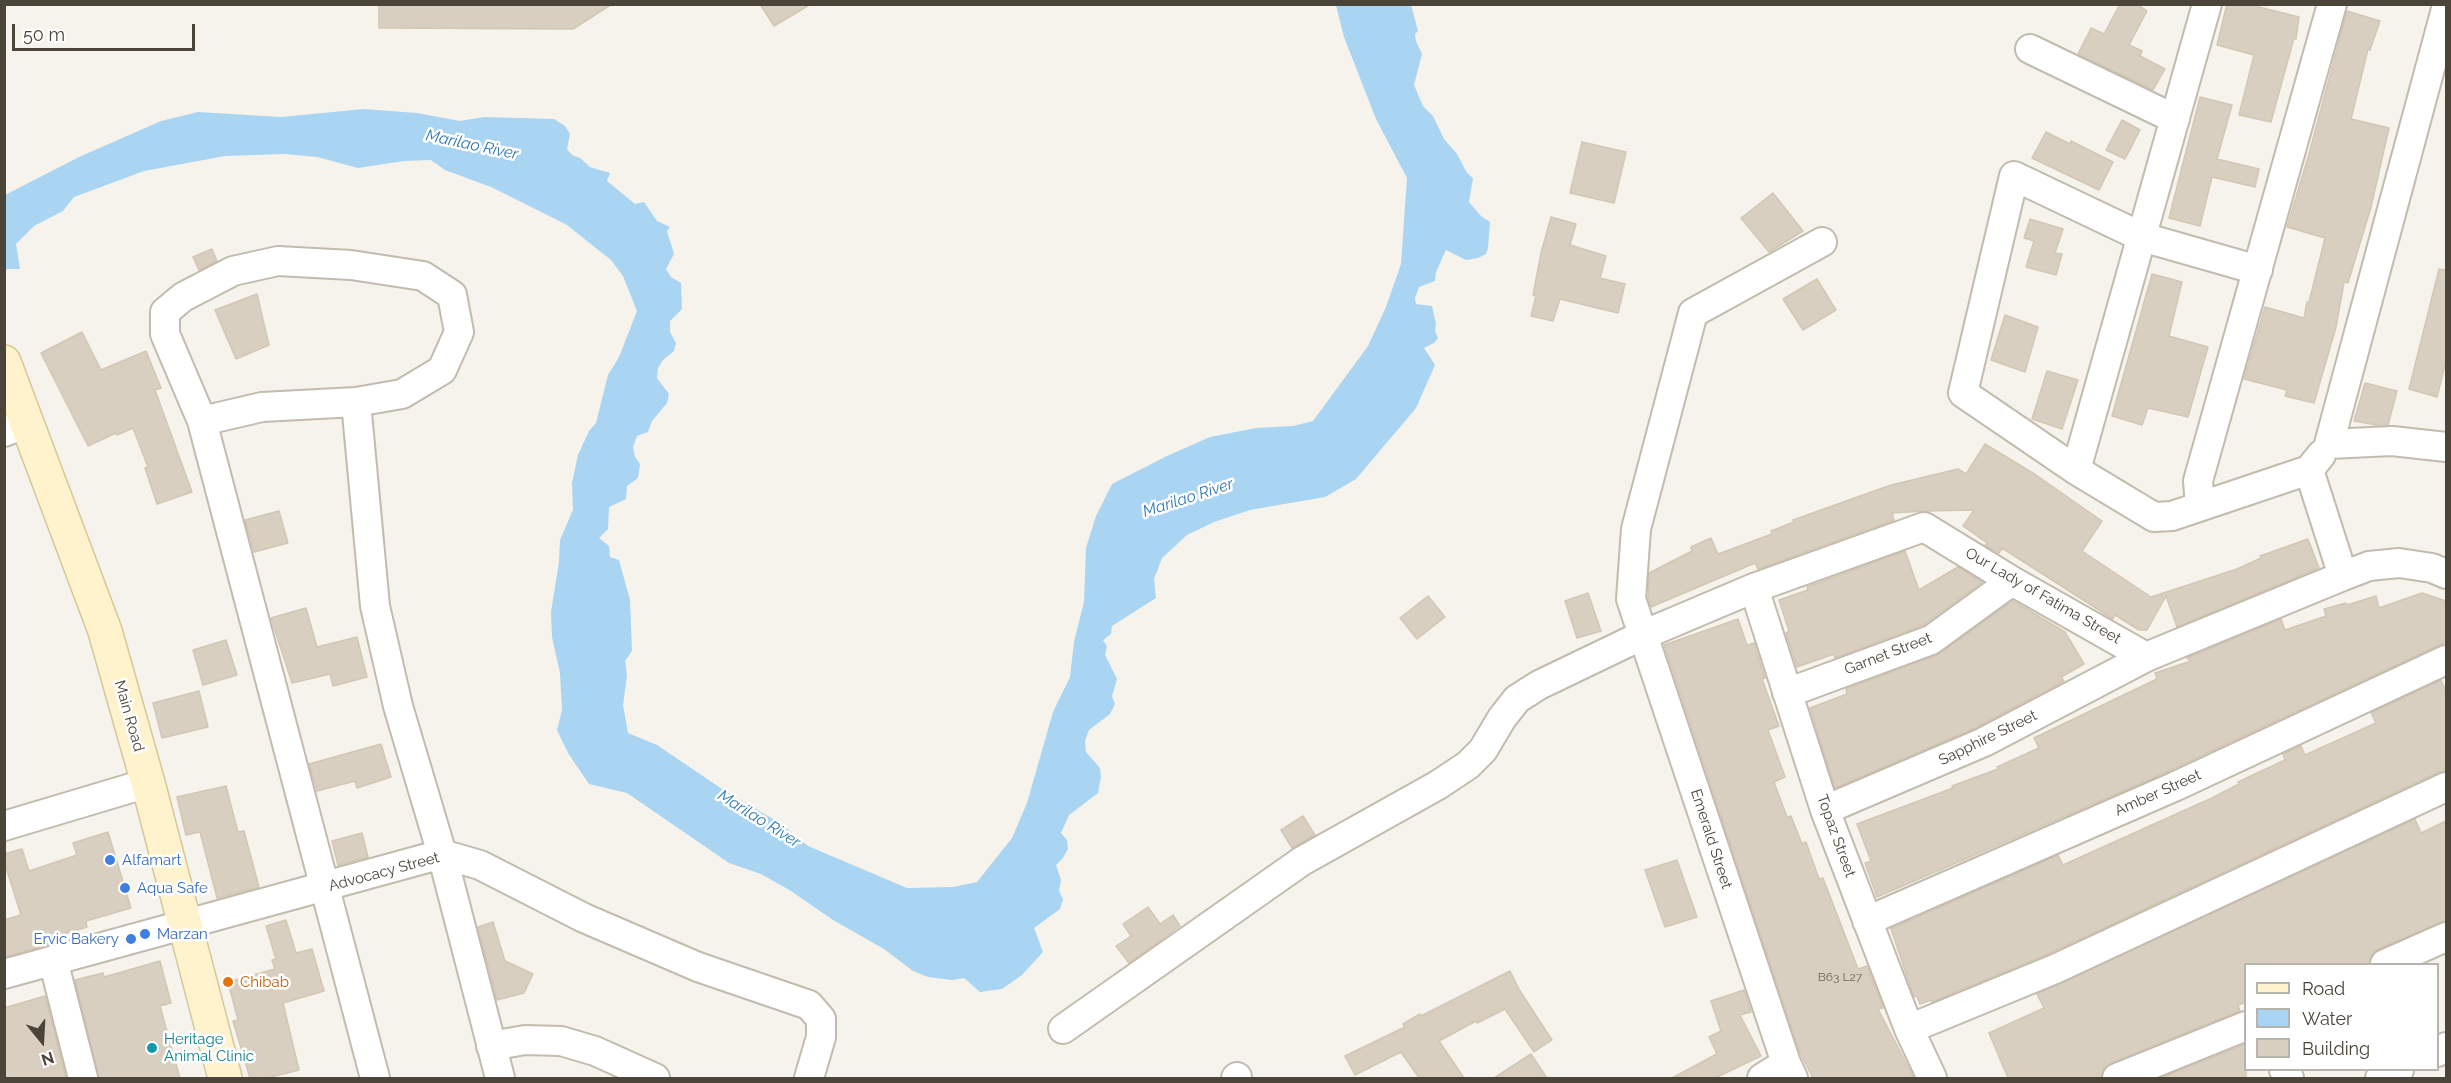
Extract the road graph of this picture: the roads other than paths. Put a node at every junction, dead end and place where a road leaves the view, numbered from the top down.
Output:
1 (2332, 4) edge
2 (2434, 4) edge
3 (2202, 6) edge
4 (2446, 9) edge
5 (2031, 49) dead end
6 (2175, 119) junction
7 (2142, 237) junction
8 (1822, 242) dead end
9 (2258, 270) junction
10 (4, 362) edge
11 (356, 402) junction
12 (202, 421) junction
13 (16, 428) edge
14 (2445, 440) edge
15 (2329, 444) junction
16 (2076, 470) junction
17 (2309, 470) junction
18 (2199, 506) junction
19 (2446, 573) edge
20 (2343, 576) junction
21 (2012, 581) junction
22 (1754, 588) junction
23 (1643, 635) junction
24 (2146, 657) junction
25 (2446, 660) edge
26 (1786, 693) junction
27 (148, 783) junction
28 (2446, 787) edge
29 (1825, 810) junction
30 (4, 826) edge
31 (441, 854) junction
32 (324, 888) junction
33 (1867, 921) junction
34 (186, 925) junction
35 (2446, 937) edge
36 (53, 960) junction
37 (2387, 963) edge
38 (4, 974) edge
39 (2244, 1027) edge
40 (1063, 1029) dead end
41 (1909, 1029) junction
42 (491, 1046) junction
43 (1790, 1071) edge
44 (2397, 1071) edge
45 (83, 1078) edge
46 (225, 1078) edge
47 (375, 1078) edge
48 (500, 1078) edge
49 (655, 1078) edge
50 (809, 1078) edge
51 (1761, 1078) edge
52 (1932, 1078) edge
53 (2117, 1078) edge
54 (2380, 1078) edge

1 - 9 street
2 - 4 street
3 - 6 street
4 - 15 street
5 - 6 street
6 - 7 street
7 - 9 street
7 - 16 street
7 - 16 street
8 - 23 street, Emerald Street
9 - 18 street
10 - 13 main road, Main Road
11 - 12 street
11 - 12 street
11 - 31 street
12 - 32 street
13 - 27 main road, Main Road
14 - 15 street
15 - 17 street
16 - 18 street
17 - 18 street
17 - 20 street
19 - 20 street
20 - 24 street
21 - 22 street, Our Lady of Fatima Street
21 - 24 street, Our Lady of Fatima Street
21 - 26 street, Garnet Street
22 - 23 street, Our Lady of Fatima Street
22 - 26 street, Topaz Street
23 - 40 street, Our Lady of Fatima Street
23 - 43 street, Emerald Street
24 - 29 street, Sapphire Street
25 - 33 street, Amber Street
26 - 29 street, Topaz Street
27 - 30 street
27 - 34 main road, Main Road
28 - 41 street
29 - 33 street, Topaz Street
31 - 32 street, Advocacy Street
31 - 42 street
31 - 50 street, Advocacy Street
32 - 34 street, Advocacy Street
32 - 47 street
33 - 41 street, Topaz Street
34 - 36 street, Advocacy Street
34 - 46 main road, Main Road
35 - 37 street
36 - 38 street, Advocacy Street
36 - 45 street
39 - 53 street
41 - 52 street, Topaz Street
42 - 48 street
42 - 49 street
43 - 51 street
44 - 54 street

